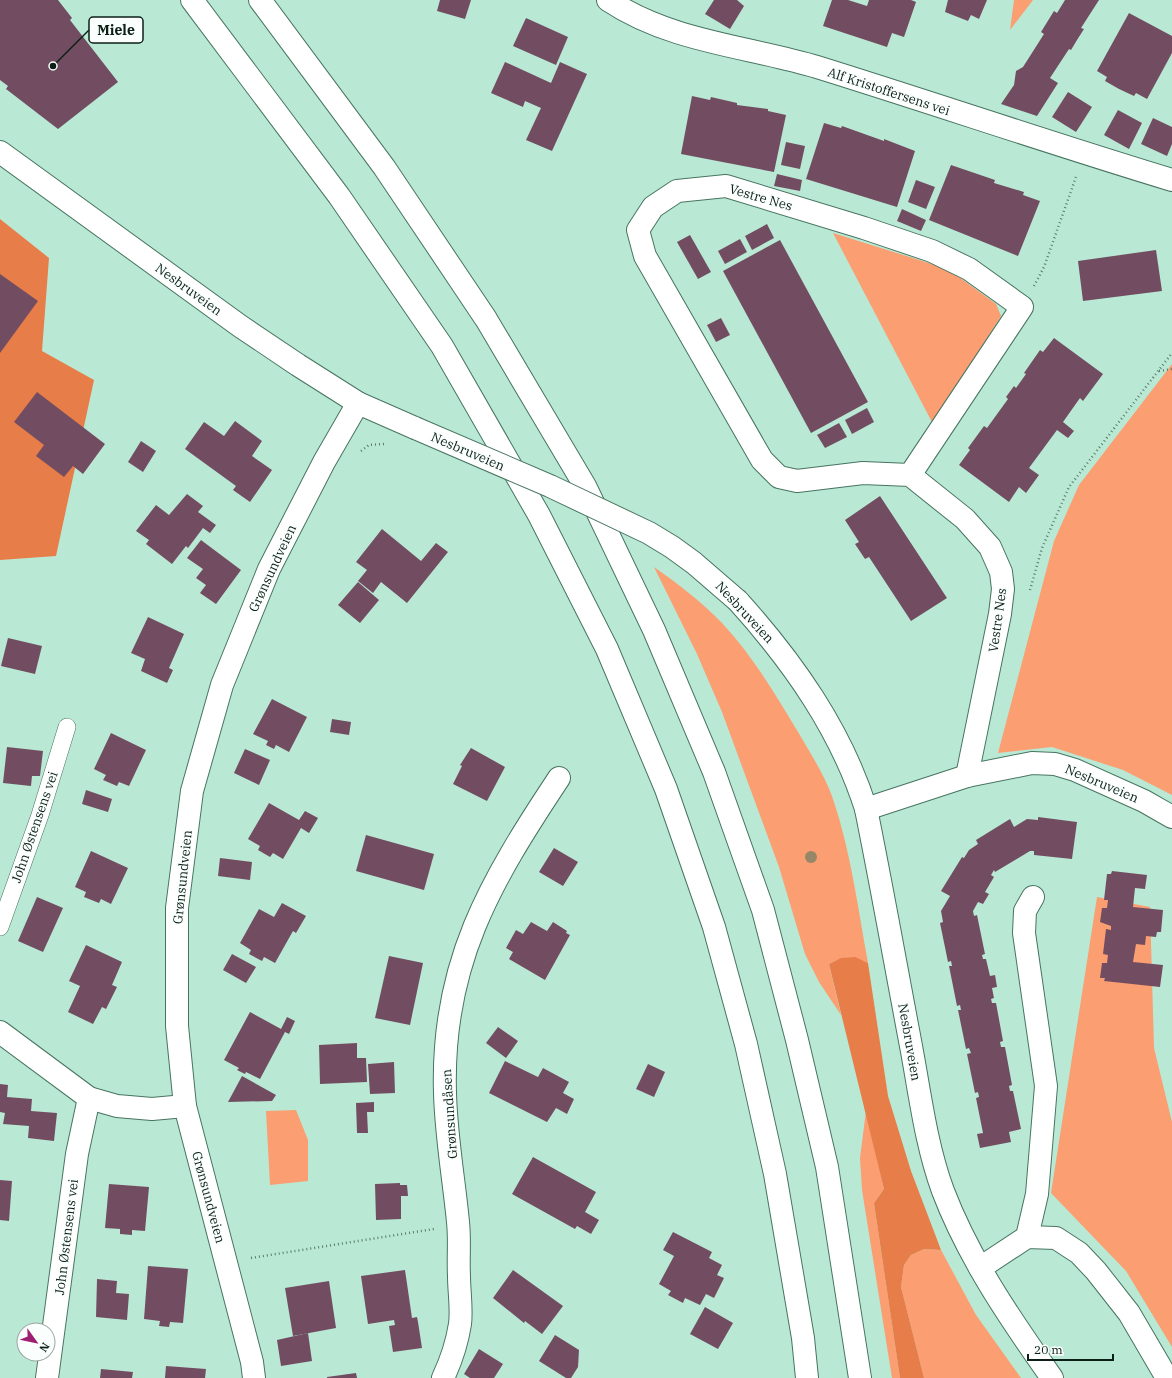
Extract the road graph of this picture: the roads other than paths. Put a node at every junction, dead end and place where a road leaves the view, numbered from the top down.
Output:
1 (192, 0) edge
2 (260, 0) edge
3 (608, 0) edge
4 (0, 152) edge
5 (1172, 180) edge
6 (358, 403) junction
7 (910, 475) junction
8 (67, 727) dead end
9 (967, 776) junction
10 (559, 778) dead end
11 (866, 809) junction
12 (1172, 817) edge
13 (1033, 897) dead end
14 (0, 927) edge
15 (0, 1032) edge
16 (89, 1098) junction
17 (185, 1106) junction
18 (1027, 1236) junction
19 (980, 1268) junction
20 (47, 1378) edge
21 (254, 1378) edge
22 (443, 1378) edge
23 (807, 1378) edge
24 (860, 1378) edge
25 (1052, 1378) edge
26 (1167, 1378) edge

1 - 23 main road
2 - 24 main road
3 - 5 main road, Alf Kristoffersens vei
4 - 6 main road, Nesbruveien
6 - 11 main road, Nesbruveien, bridge
6 - 17 main road, Grønsundveien
7 - 7 main road, Vestre Nes
7 - 9 main road, Vestre Nes
8 - 14 lane, John Østensens vei
9 - 11 main road, Nesbruveien
9 - 12 main road, Nesbruveien
10 - 22 main road, Grønsundåsen
11 - 19 main road, Nesbruveien
13 - 18 main road
15 - 16 main road
16 - 17 main road
16 - 20 main road, John Østensens vei
17 - 21 main road, Grønsundveien
18 - 19 main road
18 - 26 main road
19 - 25 main road, Nesbruveien

